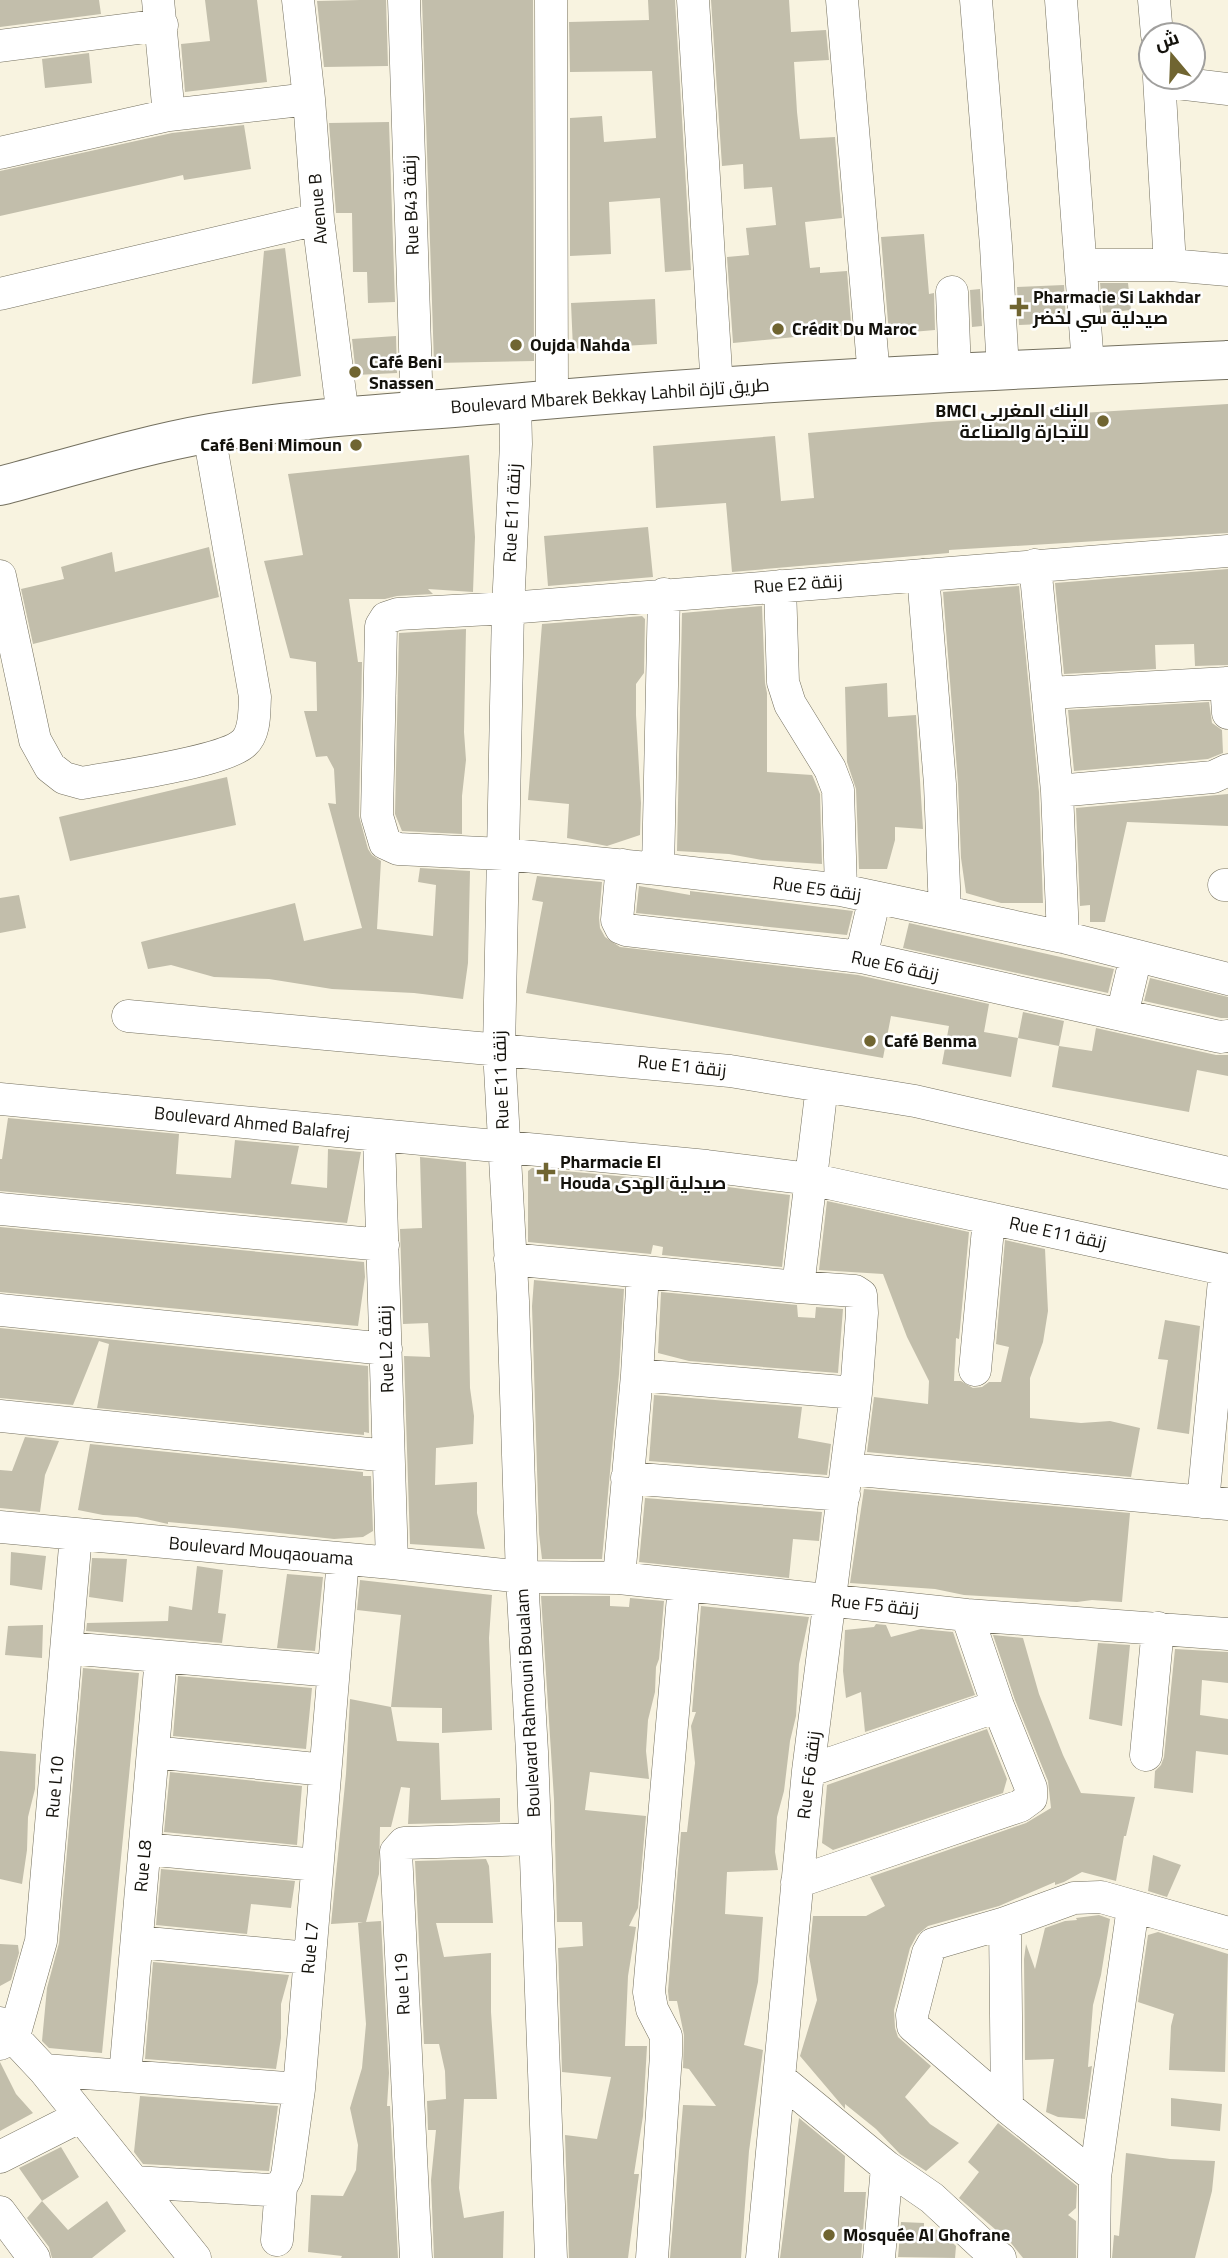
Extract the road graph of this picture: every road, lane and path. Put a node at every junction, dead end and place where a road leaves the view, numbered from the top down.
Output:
1 (298, 0) edge
2 (404, 0) edge
3 (551, 0) edge
4 (693, 0) edge
5 (842, 0) edge
6 (976, 0) edge
7 (1061, 0) edge
8 (1154, 0) edge
9 (160, 13) edge
10 (1156, 21) edge
11 (0, 46) edge
12 (1207, 86) edge
13 (1228, 89) edge
14 (1160, 91) edge
15 (309, 99) junction
16 (169, 115) junction
17 (0, 153) edge
18 (318, 219) junction
19 (1081, 265) junction
20 (1170, 265) junction
21 (1228, 270) edge
22 (952, 292) dead end
23 (0, 294) edge
24 (1228, 360) edge
25 (1088, 365) junction
26 (1003, 370) junction
27 (955, 373) junction
28 (874, 377) junction
29 (717, 388) junction
30 (552, 399) junction
31 (515, 402) junction
32 (417, 410) junction
33 (343, 417) junction
34 (209, 434) junction
35 (0, 486) edge
36 (1228, 551) edge
37 (1035, 565) junction
38 (923, 575) junction
39 (0, 576) edge
40 (780, 586) junction
41 (664, 594) junction
42 (508, 608) junction
43 (1049, 693) junction
44 (1227, 693) edge
45 (1228, 770) edge
46 (1057, 791) junction
47 (398, 849) joint
48 (503, 854) junction
49 (622, 865) junction
50 (658, 869) junction
51 (841, 890) junction
52 (875, 897) junction
53 (945, 912) junction
54 (1063, 937) junction
55 (1136, 956) junction
56 (861, 957) junction
57 (1228, 979) edge
58 (1122, 1015) junction
59 (128, 1016) dead end
60 (1228, 1036) edge
61 (499, 1049) junction
62 (822, 1086) junction
63 (0, 1099) edge
64 (379, 1136) junction
65 (503, 1147) junction
66 (1228, 1173) edge
67 (810, 1179) junction
68 (0, 1209) edge
69 (989, 1218) junction
70 (383, 1245) junction
71 (510, 1259) junction
72 (1226, 1270) edge
73 (643, 1272) junction
74 (798, 1287) junction
75 (0, 1310) edge
76 (386, 1349) junction
77 (975, 1370) dead end
78 (637, 1375) junction
79 (856, 1393) junction
80 (0, 1416) edge
81 (388, 1456) junction
82 (627, 1478) junction
83 (846, 1481) junction
84 (1216, 1503) edge
85 (0, 1527) edge
86 (76, 1535) junction
87 (344, 1559) junction
88 (392, 1563) junction
89 (522, 1577) junction
90 (618, 1578) junction
91 (684, 1585) junction
92 (830, 1600) junction
93 (967, 1615) junction
94 (1158, 1628) junction
95 (1228, 1634) edge
96 (67, 1648) junction
97 (161, 1657) junction
98 (333, 1671) junction
99 (998, 1706) junction
100 (153, 1752) junction
101 (1146, 1755) dead end
102 (325, 1770) junction
103 (808, 1772) junction
104 (534, 1839) junction
105 (145, 1849) junction
106 (317, 1865) junction
107 (797, 1882) junction
108 (1133, 1907) junction
109 (1005, 1923) junction
110 (1228, 1933) edge
111 (137, 1942) junction
112 (309, 1958) junction
113 (5, 2035) edge
114 (44, 2070) junction
115 (125, 2076) junction
116 (779, 2078) junction
117 (299, 2089) junction
118 (1007, 2107) junction
119 (81, 2116) junction
120 (0, 2157) edge
121 (887, 2167) junction
122 (1095, 2177) junction
123 (134, 2182) junction
124 (281, 2187) junction
125 (0, 2212) edge
126 (277, 2240) dead end
127 (991, 2255) edge
128 (34, 2258) edge
129 (195, 2258) edge
130 (416, 2258) edge
131 (551, 2258) edge
132 (653, 2258) edge
133 (762, 2258) edge
134 (879, 2258) edge
135 (1094, 2258) edge

1 - 15 street, Avenue B
2 - 32 street, Rue B43 زنقة
3 - 30 street
4 - 29 street
5 - 28 street
6 - 26 street
7 - 19 street
8 - 10 street
9 - 11 street
9 - 16 street
12 - 13 street
14 - 20 street
15 - 16 street
15 - 18 street, Avenue B
16 - 17 street
18 - 23 street
18 - 33 street, Avenue B
19 - 20 street
19 - 25 street
20 - 21 street
22 - 27 street
24 - 25 main road, Boulevard Mbarek Bekkay Lahbil طريق تازة
25 - 26 main road, Boulevard Mbarek Bekkay Lahbil طريق تازة
26 - 27 main road, Boulevard Mbarek Bekkay Lahbil طريق تازة
27 - 28 main road, Boulevard Mbarek Bekkay Lahbil طريق تازة
28 - 29 main road, Boulevard Mbarek Bekkay Lahbil طريق تازة
29 - 30 main road, Boulevard Mbarek Bekkay Lahbil طريق تازة
30 - 31 main road, Boulevard Mbarek Bekkay Lahbil طريق تازة
31 - 32 main road, Boulevard Mbarek Bekkay Lahbil طريق تازة
31 - 42 street, Rue E11 زنقة
32 - 33 main road, Boulevard Mbarek Bekkay Lahbil طريق تازة
33 - 34 main road, Boulevard Mbarek Bekkay Lahbil طريق تازة
34 - 35 main road, Boulevard Mbarek Bekkay Lahbil طريق تازة
34 - 39 street
36 - 37 street, Rue E2 زنقة
37 - 38 street, Rue E2 زنقة
37 - 43 street
38 - 40 street, Rue E2 زنقة
38 - 53 street
40 - 41 street, Rue E2 زنقة
40 - 51 street
41 - 42 street, Rue E2 زنقة
41 - 50 street
42 - 47 street, Rue E2 زنقة
42 - 48 street, Rue E11 زنقة
43 - 44 street
43 - 46 street
45 - 46 street
46 - 54 street
47 - 48 street, Rue E5 زنقة
48 - 49 street, Rue E5 زنقة
48 - 61 street, Rue E11 زنقة
49 - 50 street, Rue E5 زنقة
49 - 56 street, Rue E6 زنقة
50 - 51 street, Rue E5 زنقة
51 - 52 street, Rue E5 زنقة
52 - 53 street, Rue E5 زنقة
52 - 56 street
53 - 54 street, Rue E5 زنقة
54 - 55 street, Rue E5 زنقة
55 - 57 street, Rue E5 زنقة
55 - 58 street
56 - 58 street, Rue E6 زنقة
58 - 60 street, Rue E6 زنقة
59 - 61 street, Rue E1 زنقة
61 - 62 street, Rue E1 زنقة
61 - 65 street, Rue E11 زنقة
62 - 66 street, Rue E1 زنقة
62 - 67 street
63 - 64 street, Boulevard Ahmed Balafrej
64 - 65 street, Boulevard Ahmed Balafrej
64 - 70 street, Rue L2 زنقة
65 - 67 street, Rue E11 زنقة
65 - 71 street, Boulevard Rahmouni Boualam
67 - 69 street, Rue E11 زنقة
67 - 74 street
68 - 70 street
69 - 72 street, Rue E11 زنقة
69 - 77 street
70 - 76 street, Rue L2 زنقة
71 - 73 street
71 - 89 street, Boulevard Rahmouni Boualam
72 - 84 street
73 - 74 street
73 - 78 street
74 - 79 street, Rue F6 زنقة
75 - 76 street
76 - 81 street, Rue L2 زنقة
78 - 79 street
78 - 82 street
79 - 83 street, Rue F6 زنقة
80 - 81 street
81 - 88 street, Rue L2 زنقة
82 - 83 street
82 - 90 street
83 - 84 street
83 - 92 street, Rue F6 زنقة
85 - 86 street, Boulevard Mouqaouama
86 - 87 street, Boulevard Mouqaouama
86 - 96 street, Rue L10
87 - 88 street, Boulevard Mouqaouama
87 - 98 street, Rue L7
88 - 89 street, Boulevard Mouqaouama
89 - 90 street, Rue F5 زنقة
89 - 104 street, Boulevard Rahmouni Boualam
90 - 91 street, Rue F5 زنقة
91 - 92 street, Rue F5 زنقة
91 - 132 street
92 - 93 street, Rue F5 زنقة
92 - 103 street, Rue F6 زنقة
93 - 94 street, Rue F5 زنقة
93 - 99 street
94 - 95 street, Rue F5 زنقة
94 - 101 street
96 - 97 street
96 - 113 street, Rue L10
97 - 98 street
97 - 100 street, Rue L8
98 - 102 street, Rue L7
99 - 103 street
99 - 107 street
100 - 102 street
100 - 105 street, Rue L8
102 - 106 street, Rue L7
103 - 107 street, Rue F6 زنقة
104 - 130 street, Rue L19
104 - 131 street, Boulevard Rahmouni Boualam
105 - 106 street
105 - 111 street, Rue L8
106 - 112 street, Rue L7
107 - 116 street, Rue F6 زنقة
108 - 109 street
108 - 110 street
108 - 122 street
109 - 118 street
109 - 118 street
111 - 112 street
111 - 115 street, Rue L8
112 - 117 street, Rue L7
113 - 114 street
114 - 115 street
114 - 119 street
115 - 117 street
116 - 121 street
116 - 133 street, Rue F6 زنقة
117 - 124 street, Rue L7
118 - 122 street
119 - 120 street
119 - 123 street
121 - 127 street
121 - 134 street
122 - 135 street
123 - 124 street
123 - 129 street
124 - 126 street, Rue L7
125 - 128 street

